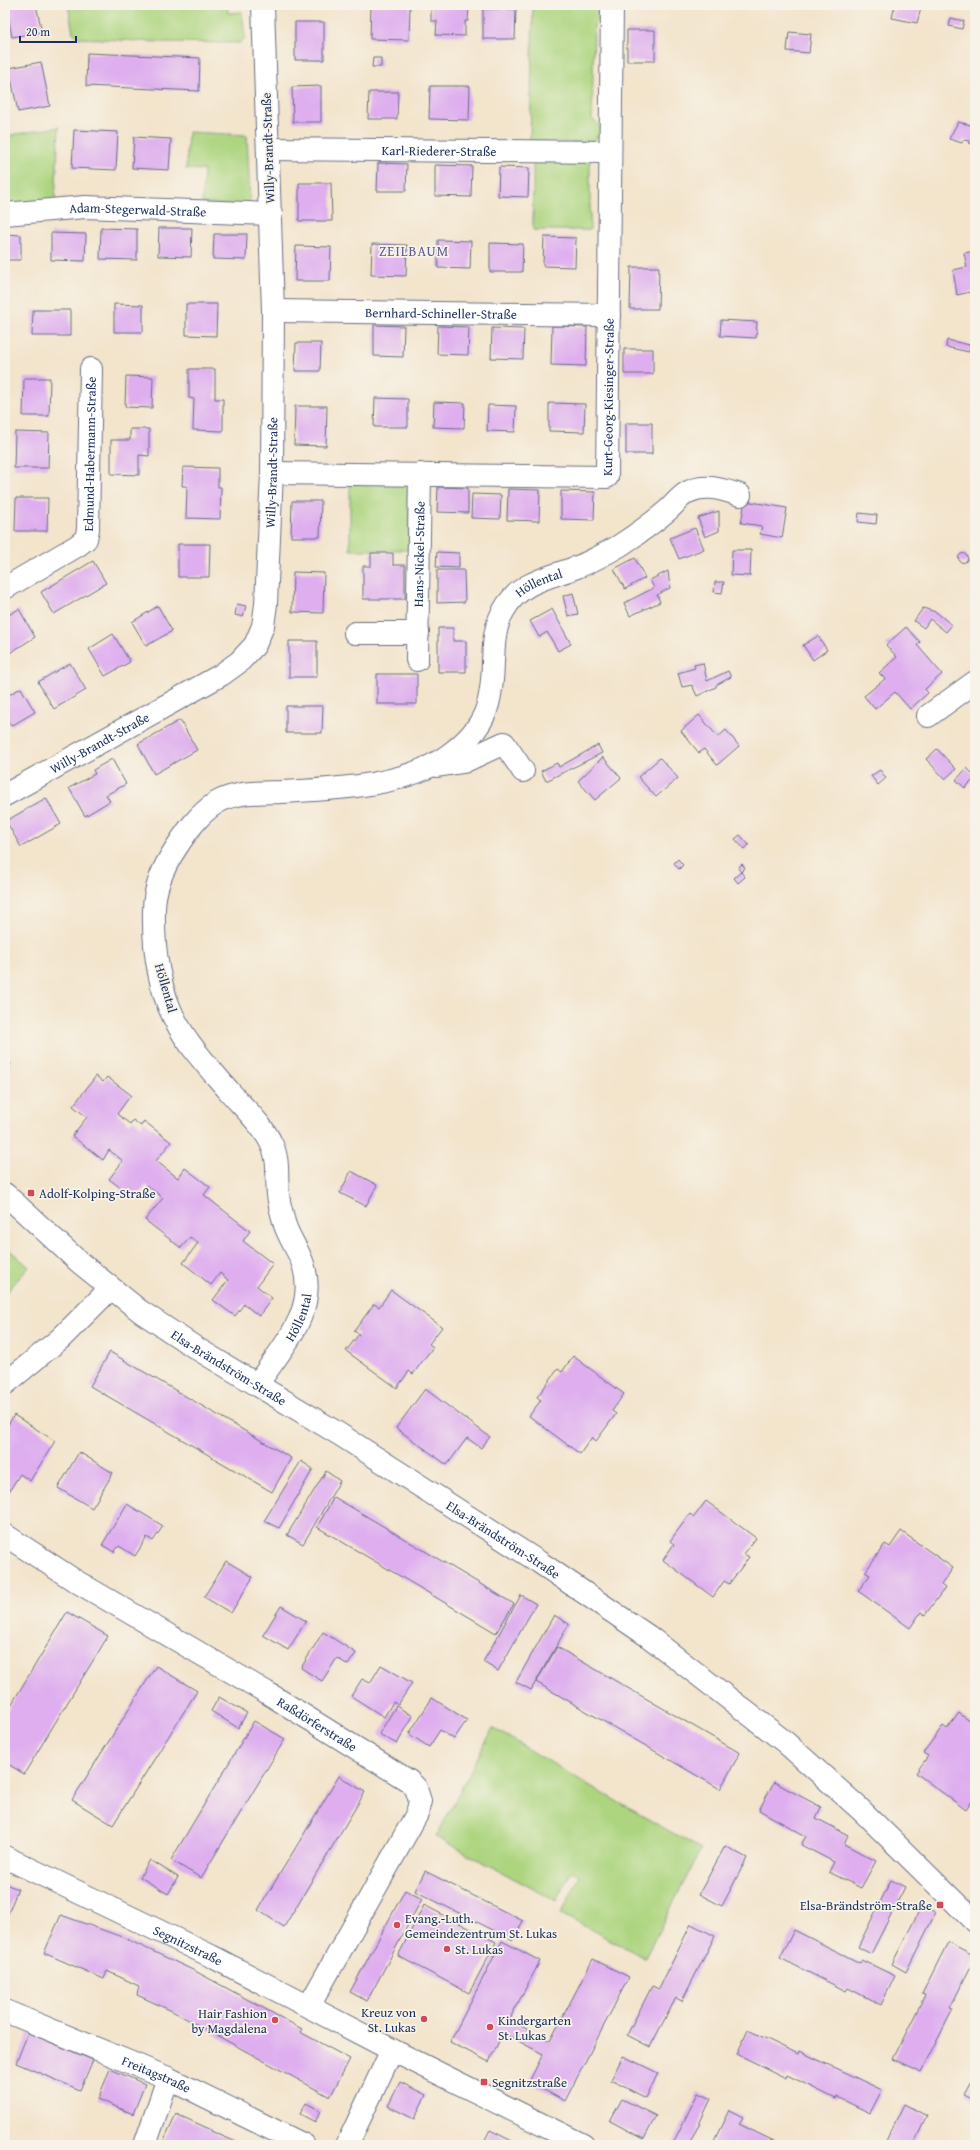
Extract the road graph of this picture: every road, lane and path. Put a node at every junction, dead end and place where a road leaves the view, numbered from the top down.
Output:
1 (263, 5) edge
2 (612, 5) edge
3 (268, 149) junction
4 (610, 152) junction
5 (5, 214) edge
6 (271, 214) junction
7 (273, 311) junction
8 (609, 315) junction
9 (91, 369) dead end
10 (272, 473) junction
11 (420, 474) junction
12 (740, 495) dead end
13 (5, 588) edge
14 (418, 633) junction
15 (355, 634) dead end
16 (417, 660) dead end
17 (975, 682) edge
18 (928, 716) dead end
19 (432, 767) junction
20 (523, 771) dead end
21 (5, 795) edge
22 (5, 1194) edge
23 (110, 1288) junction
24 (5, 1384) edge
25 (257, 1385) junction
26 (5, 1536) edge
27 (5, 1857) edge
28 (975, 1922) edge
29 (309, 2006) junction
30 (5, 2011) edge
31 (392, 2050) junction
32 (168, 2078) junction
33 (145, 2145) edge
34 (304, 2145) edge
35 (347, 2145) edge
36 (583, 2145) edge

1 - 3 street, Willy-Brandt-Straße
2 - 4 street, Kurt-Georg-Kiesinger-Straße
3 - 4 street, Karl-Riederer-Straße
3 - 6 street, Willy-Brandt-Straße
4 - 8 street, Kurt-Georg-Kiesinger-Straße
5 - 6 street, Adam-Stegerwald-Straße
6 - 7 street, Willy-Brandt-Straße
7 - 8 street, Bernhard-Schineller-Straße
7 - 10 street, Willy-Brandt-Straße
8 - 11 street, Kurt-Georg-Kiesinger-Straße
9 - 13 street, Edmund-Habermann-Straße
10 - 11 street, Kurt-Georg-Kiesinger-Straße
10 - 21 street, Willy-Brandt-Straße
11 - 14 street, Hans-Nickel-Straße
12 - 19 street, Höllental
14 - 15 street
14 - 16 street, Hans-Nickel-Straße
17 - 18 street
19 - 20 street, Höllental
19 - 25 street, Höllental
22 - 23 street, Elsa-Brändström-Straße
23 - 24 street
23 - 25 street, Elsa-Brändström-Straße
25 - 28 street, Elsa-Brändström-Straße
26 - 29 street, Raßdörferstraße
27 - 29 street, Segnitzstraße
29 - 31 street, Segnitzstraße
30 - 32 street, Freitagstraße
31 - 35 street
31 - 36 street, Segnitzstraße
32 - 33 street
32 - 34 street, Freitagstraße

